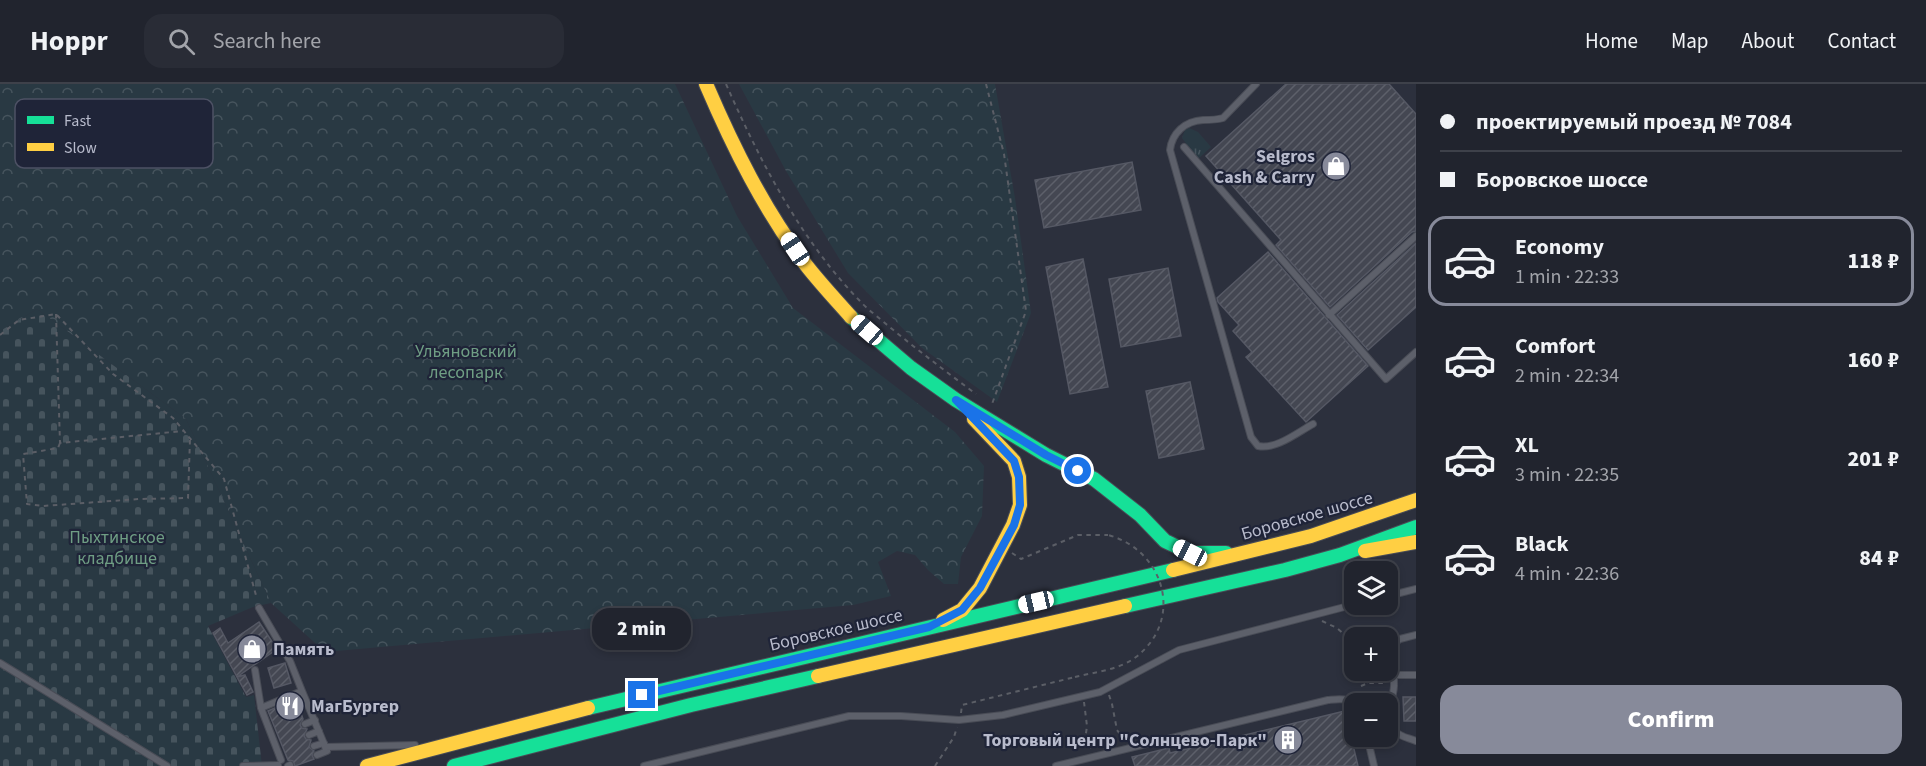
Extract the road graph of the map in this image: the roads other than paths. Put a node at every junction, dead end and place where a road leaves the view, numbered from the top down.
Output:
1 (706, 84) edge
2 (1256, 84) edge
3 (1184, 147) dead end
4 (1416, 236) edge
5 (1329, 315) junction
6 (1416, 352) edge
7 (956, 400) junction
8 (1313, 424) dead end
9 (1416, 500) edge
10 (1416, 527) edge
11 (1416, 542) edge
12 (1245, 553) junction
13 (1340, 555) junction
14 (1416, 589) edge
15 (1398, 594) edge
16 (1344, 607) edge
17 (259, 608) road end
18 (929, 627) junction
19 (1416, 635) edge
20 (1398, 641) edge
21 (0, 663) edge
22 (255, 670) dead end
23 (1416, 675) edge
24 (1398, 678) edge
25 (1394, 681) edge
26 (303, 691) junction
27 (1344, 700) edge
28 (261, 708) junction
29 (315, 720) junction
30 (305, 724) dead end
31 (319, 731) junction
32 (309, 735) dead end
33 (1416, 741) edge
34 (325, 745) junction
35 (443, 746) junction
36 (314, 747) dead end
37 (1370, 747) edge
38 (317, 754) dead end
39 (281, 762) edge
40 (167, 766) edge
41 (243, 766) edge
42 (367, 766) edge
43 (454, 766) edge
44 (644, 766) edge
45 (1056, 766) edge
46 (1374, 766) edge

1 - 7 main road
2 - 8 lane
3 - 5 lane
4 - 5 lane
5 - 6 lane
7 - 12 main road
7 - 18 main road
9 - 12 main road, Боровское шоссе
10 - 13 main road
11 - 13 main road
12 - 18 main road, Боровское шоссе
13 - 43 main road
14 - 15 lane
16 - 44 lane
17 - 26 lane
18 - 35 main road, Боровское шоссе
19 - 20 lane
21 - 40 lane
22 - 28 lane
23 - 24 lane
25 - 33 lane
26 - 28 lane
26 - 29 lane
27 - 45 lane
28 - 39 lane
29 - 30 lane
29 - 31 lane
31 - 32 lane
31 - 34 lane
34 - 35 lane
34 - 36 lane
34 - 38 lane
35 - 42 main road, Боровское шоссе
37 - 46 lane
39 - 41 lane

